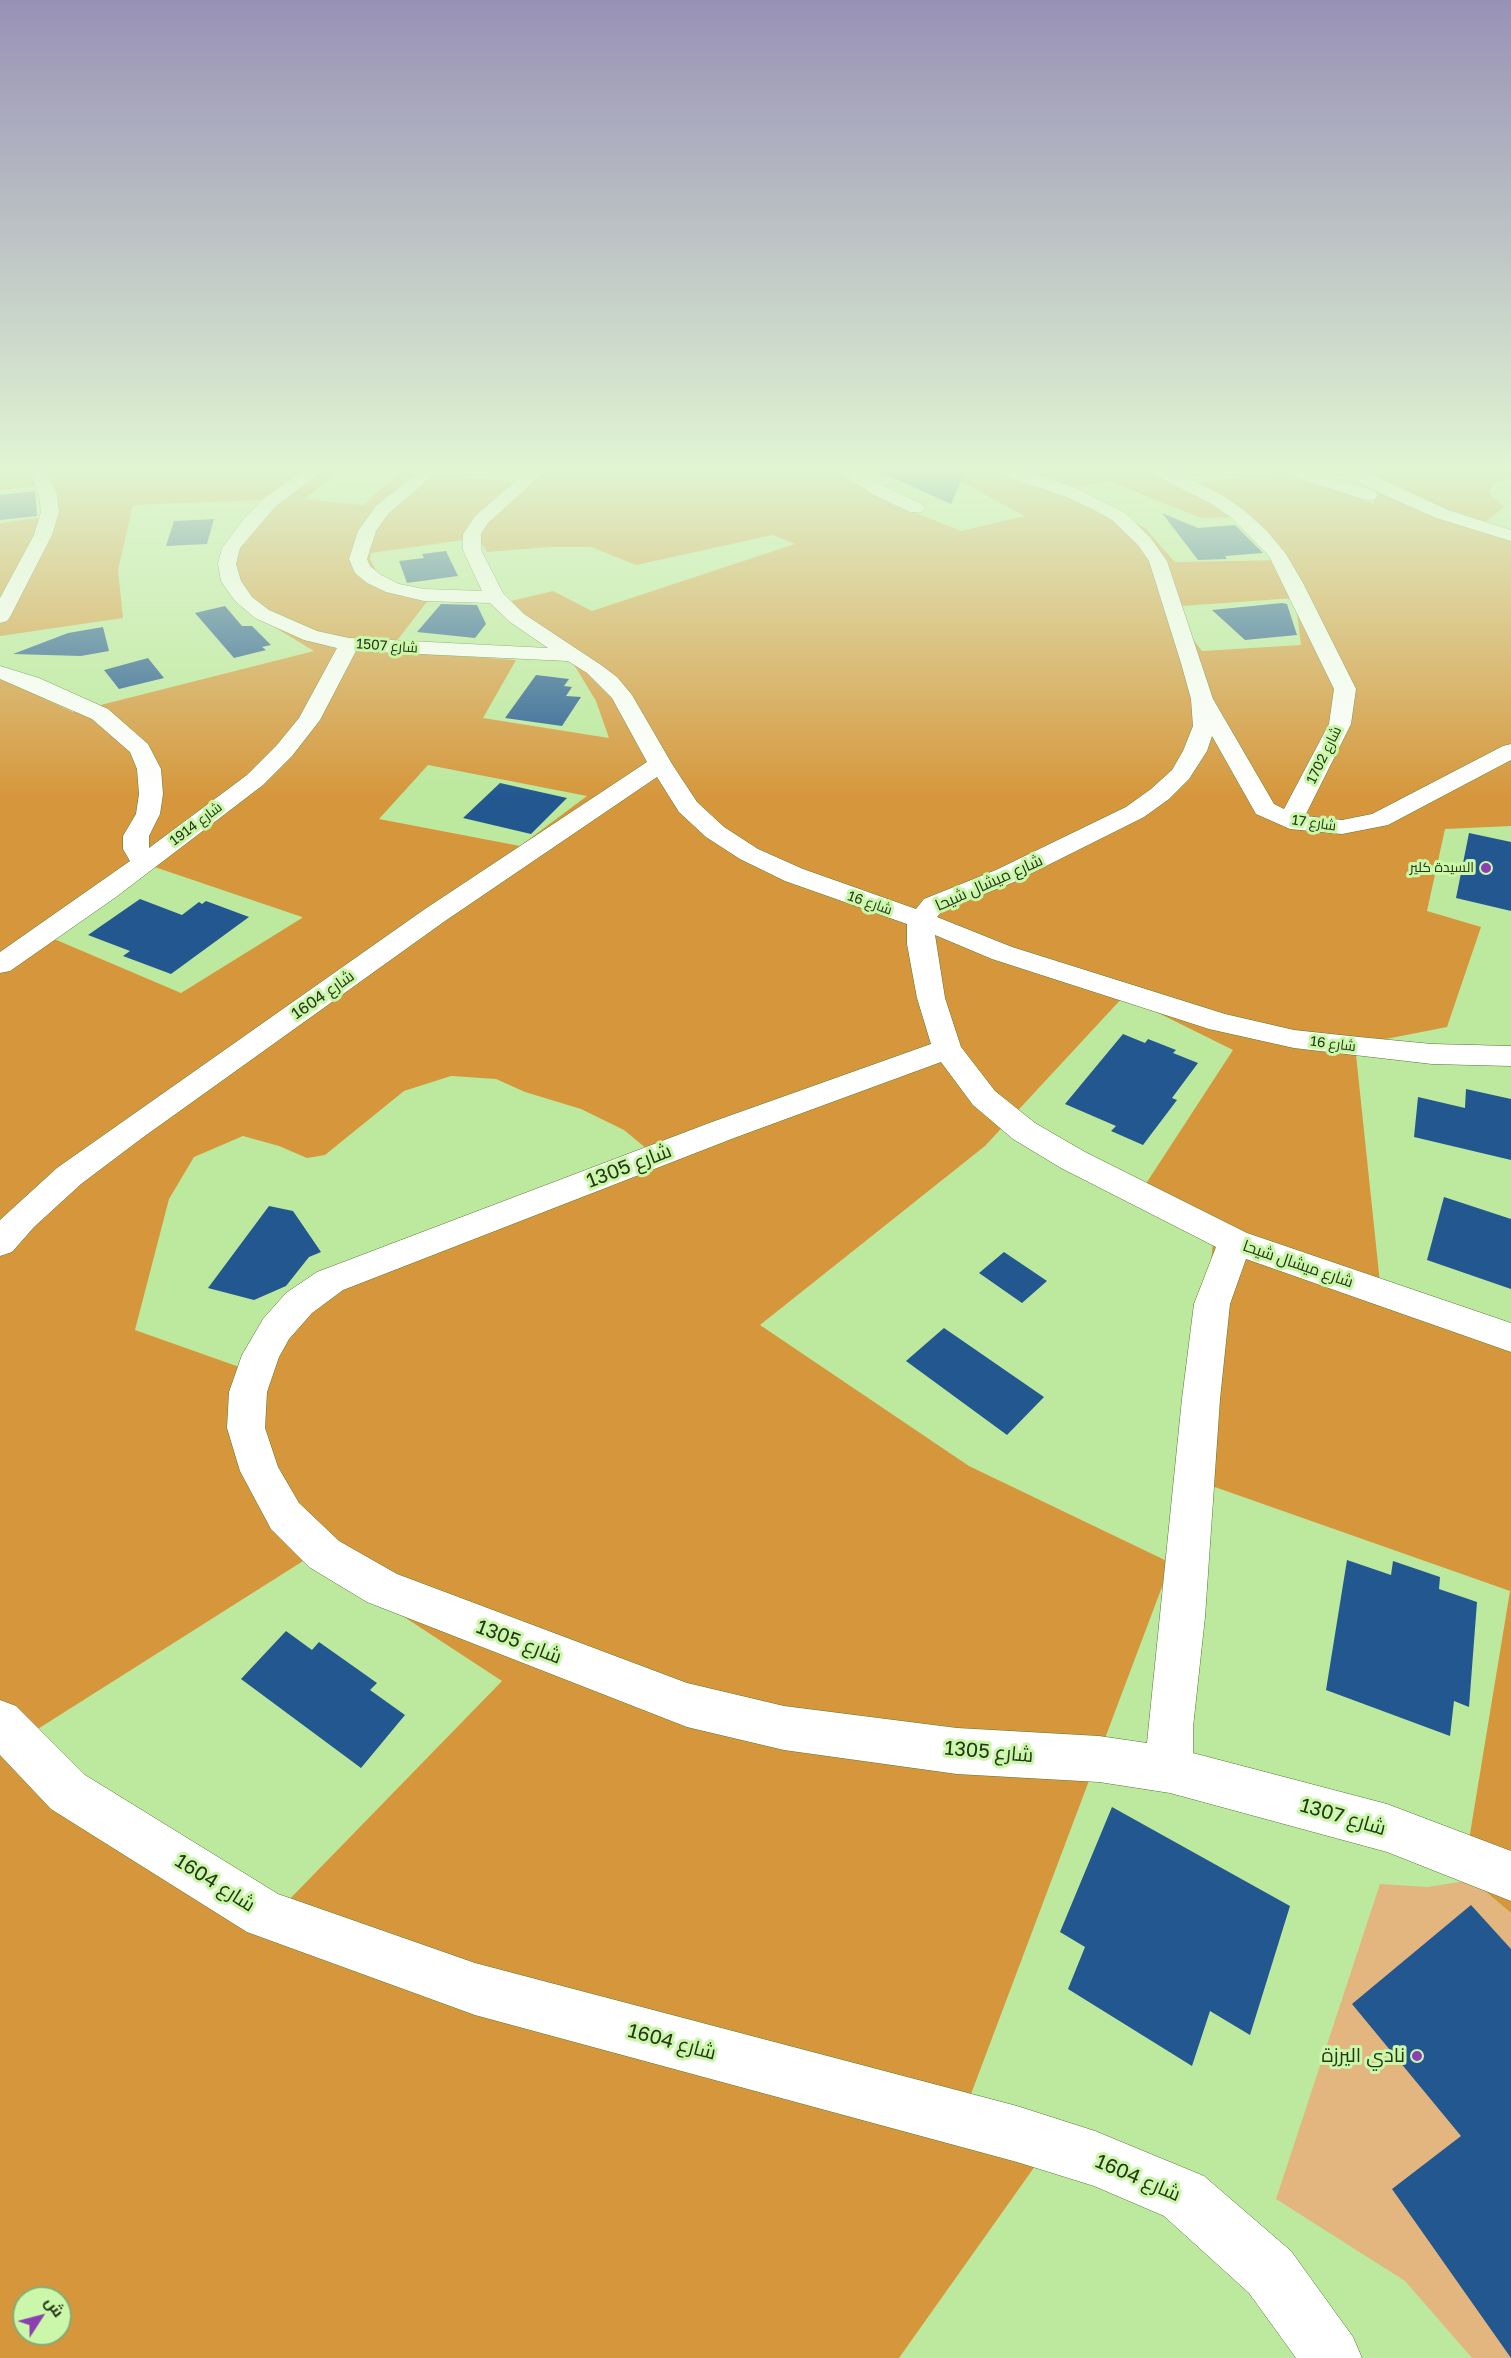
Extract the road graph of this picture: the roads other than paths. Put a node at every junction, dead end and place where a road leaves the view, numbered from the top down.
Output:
1 (21, 577) edge
2 (230, 577) edge
3 (372, 577) edge
4 (485, 577) edge
5 (1163, 577) edge
6 (1290, 577) edge
7 (495, 597) junction
8 (0, 617) edge
9 (349, 644) junction
10 (574, 655) junction
11 (0, 672) edge
12 (1202, 699) junction
13 (1511, 751) edge
14 (660, 764) junction
15 (1290, 822) junction
16 (144, 863) junction
17 (921, 920) junction
18 (0, 965) edge
19 (947, 1049) junction
20 (1511, 1056) edge
21 (1235, 1242) junction
22 (0, 1243) edge
23 (1511, 1338) edge
24 (0, 1722) edge
25 (1170, 1770) junction
26 (1511, 1876) edge
27 (1332, 2358) edge

1 - 8 street
2 - 9 street, شارع 1507
3 - 7 street
4 - 7 street, شارع 16
5 - 12 street, شارع ميشال شيحا
6 - 15 street, شارع 1702
7 - 10 street, شارع 16
9 - 10 street, شارع 1507
9 - 16 street, شارع 1914
10 - 14 street, شارع 16
11 - 16 street
12 - 15 street, شارع 17
12 - 17 street, شارع ميشال شيحا
13 - 15 street, شارع 17
14 - 17 street, شارع 16
14 - 22 street, شارع 1604
16 - 18 street, شارع 1914
17 - 19 street, شارع ميشال شيحا
17 - 20 street, شارع 16
19 - 21 street, شارع ميشال شيحا
19 - 25 street, شارع 1305
21 - 23 street, شارع ميشال شيحا
21 - 25 street
24 - 27 street, شارع 1604
25 - 26 street, شارع 1307

